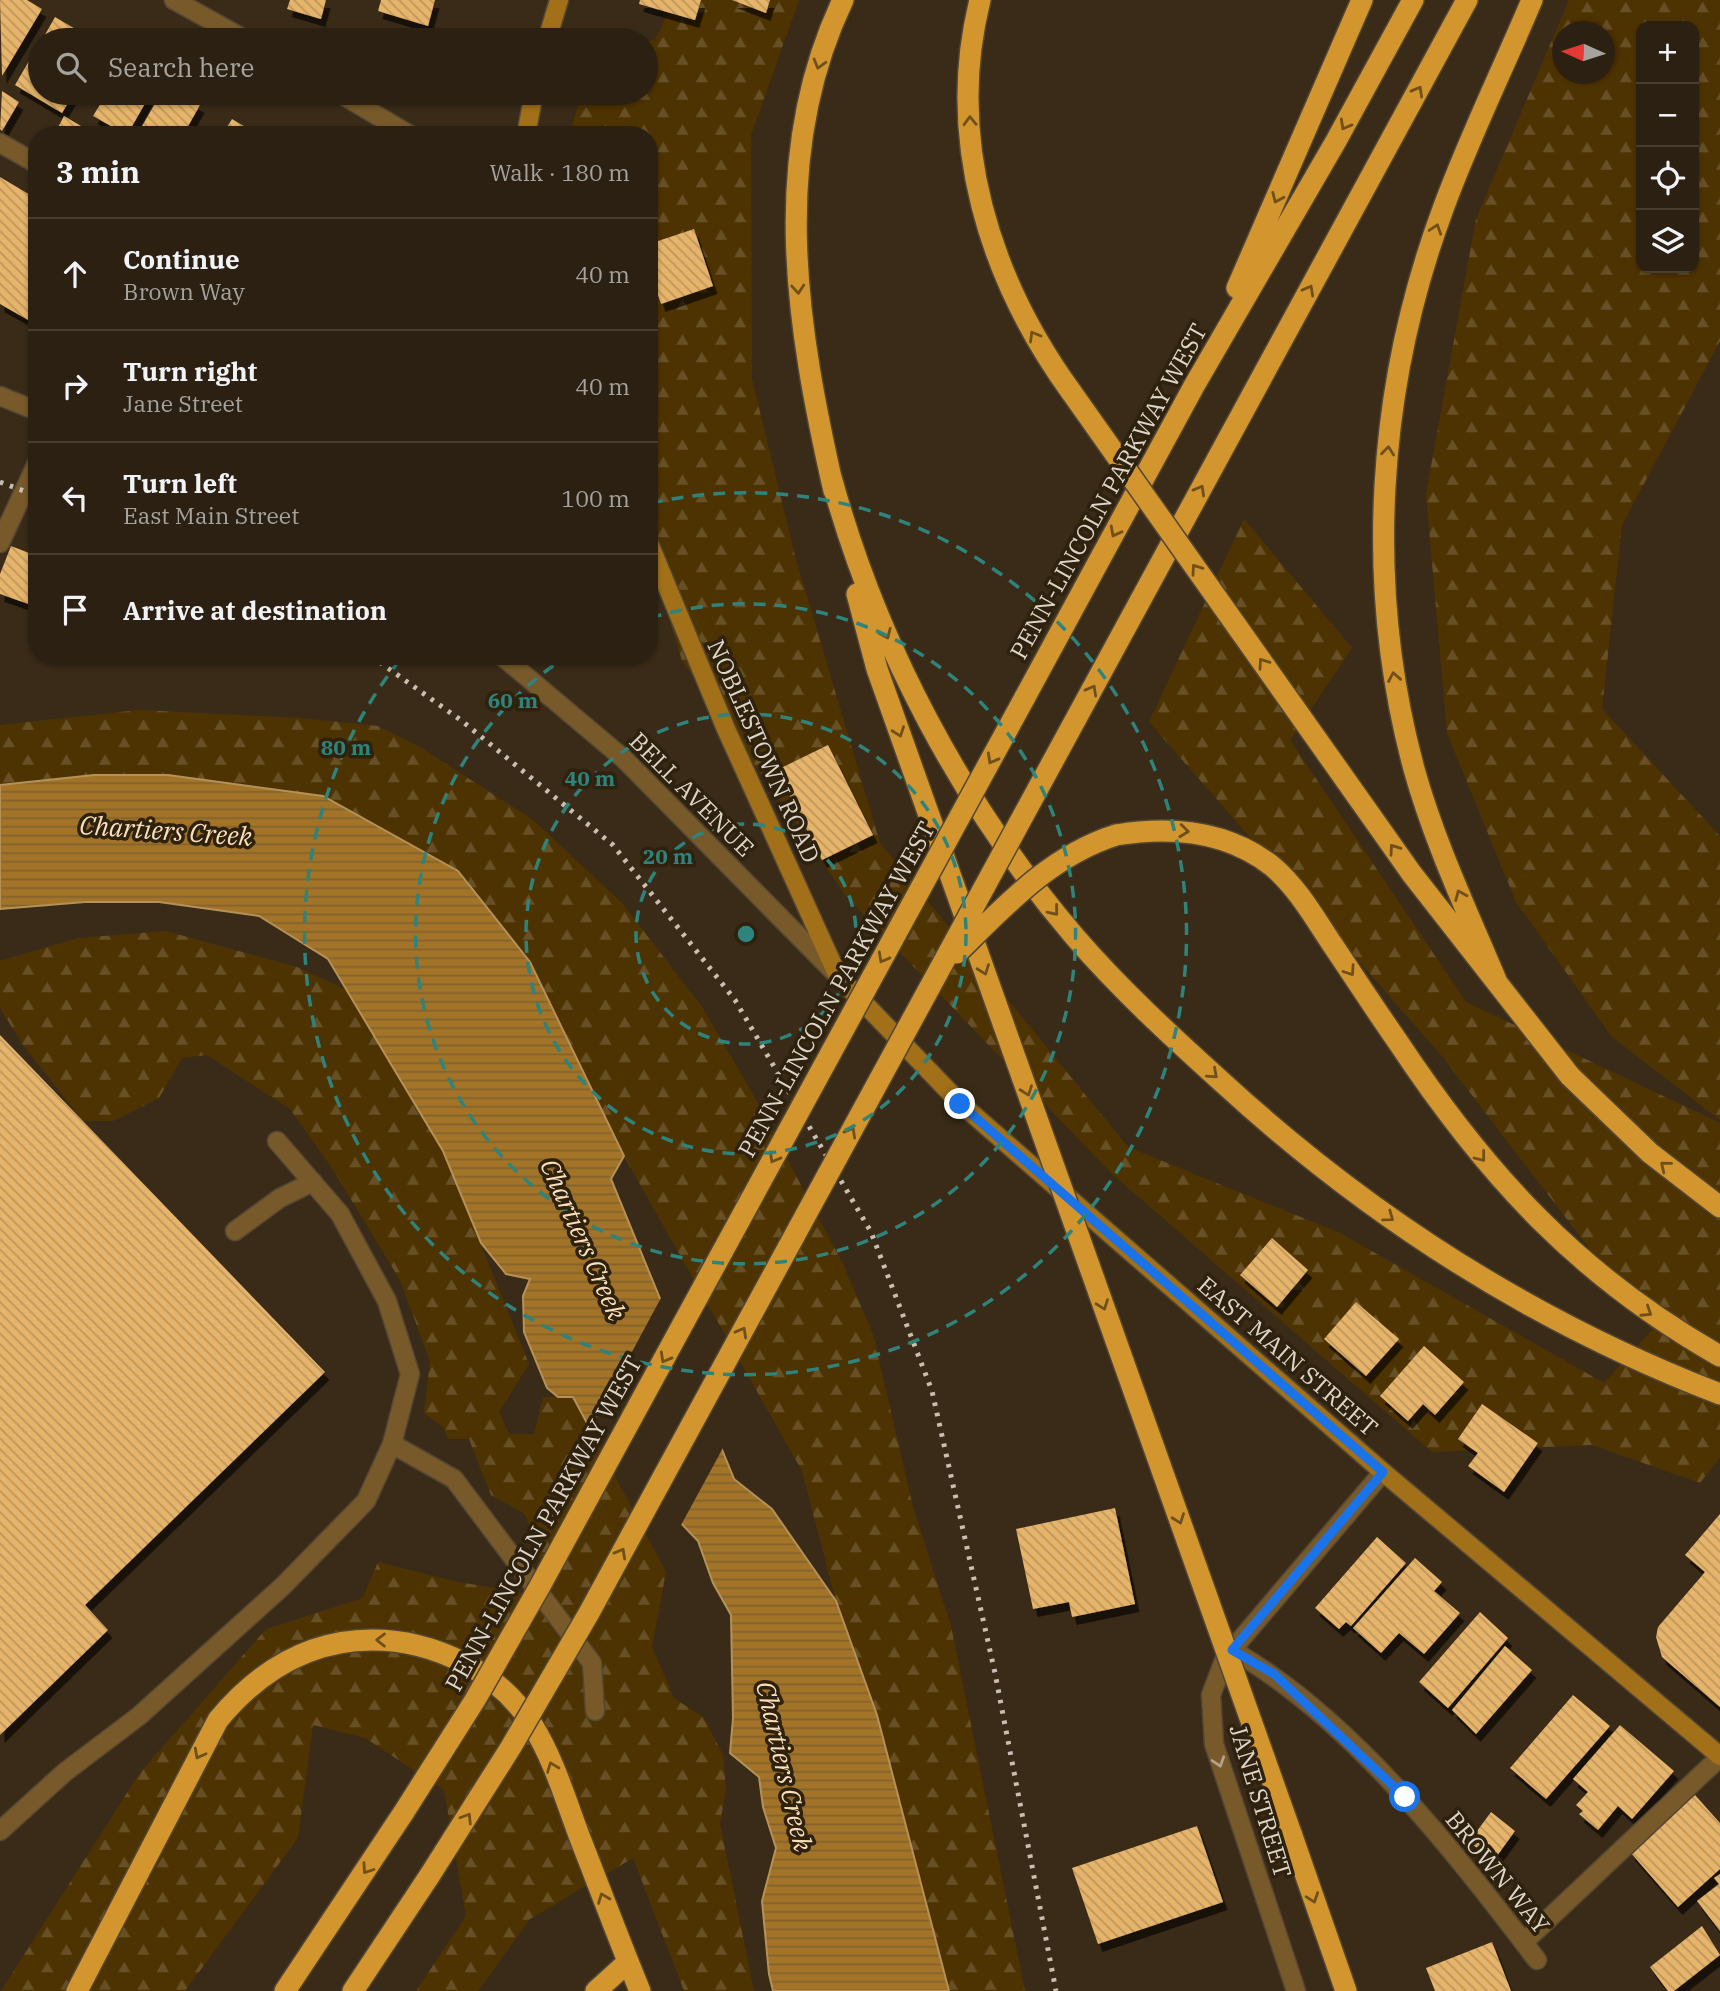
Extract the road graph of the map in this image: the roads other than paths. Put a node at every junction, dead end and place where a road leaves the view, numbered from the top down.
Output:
1 (174, 0) edge
2 (559, 0) edge
3 (843, 0) edge
4 (980, 0) edge
5 (1362, 0) edge
6 (1413, 0) edge
7 (1467, 0) edge
8 (1532, 0) edge
9 (224, 28) edge
10 (551, 28) edge
11 (359, 105) edge
12 (532, 105) edge
13 (395, 126) edge
14 (528, 126) edge
15 (0, 143) edge
16 (28, 159) edge
17 (1194, 386) junction
18 (0, 396) edge
19 (28, 407) edge
20 (831, 477) junction
21 (28, 482) edge
22 (0, 543) edge
23 (658, 565) edge
24 (513, 665) edge
25 (940, 969) junction
26 (838, 976) junction
27 (1496, 980) junction
28 (277, 1141) dead end
29 (313, 1182) junction
30 (1720, 1207) edge
31 (235, 1231) dead end
32 (1720, 1356) edge
33 (1720, 1394) edge
34 (392, 1444) junction
35 (1383, 1472) junction
36 (1232, 1650) junction
37 (595, 1711) dead end
38 (1720, 1757) edge
39 (0, 1831) edge
40 (1524, 1942) junction
41 (1537, 1961) dead end
42 (628, 1962) junction
43 (77, 1991) edge
44 (285, 1991) edge
45 (353, 1991) edge
46 (596, 1991) edge
47 (640, 1991) edge
48 (1296, 1991) edge
49 (1346, 1991) edge

1 - 9 street
2 - 10 main road
3 -> 20 highway
27 -> 4 highway, bridge
5 -> 17 highway
6 -> 17 highway, PENN-LINCOLN PARKWAY WEST
25 -> 7 highway, bridge
27 -> 8 highway
11 - 13 street
12 - 14 main road
15 - 16 street
17 -> 44 highway, PENN-LINCOLN PARKWAY WEST, bridge
18 - 19 street
20 -> 33 highway
20 -> 49 highway, bridge
21 - 22 street
23 - 26 main road, NOBLESTOWN ROAD
24 - 26 street, BELL AVENUE
25 -> 32 highway, bridge
45 -> 25 highway, bridge
26 - 35 main road, EAST MAIN STREET
30 -> 27 highway
28 - 29 street
29 - 31 street
29 - 34 street
34 - 37 street
34 - 39 street
35 - 36 street, JANE STREET
35 - 38 main road, EAST MAIN STREET
36 - 40 street, BROWN WAY
36 -> 48 street, JANE STREET
38 - 40 street
40 - 41 street, BROWN WAY
42 -> 43 highway, bridge
42 - 46 highway
42 - 47 highway

